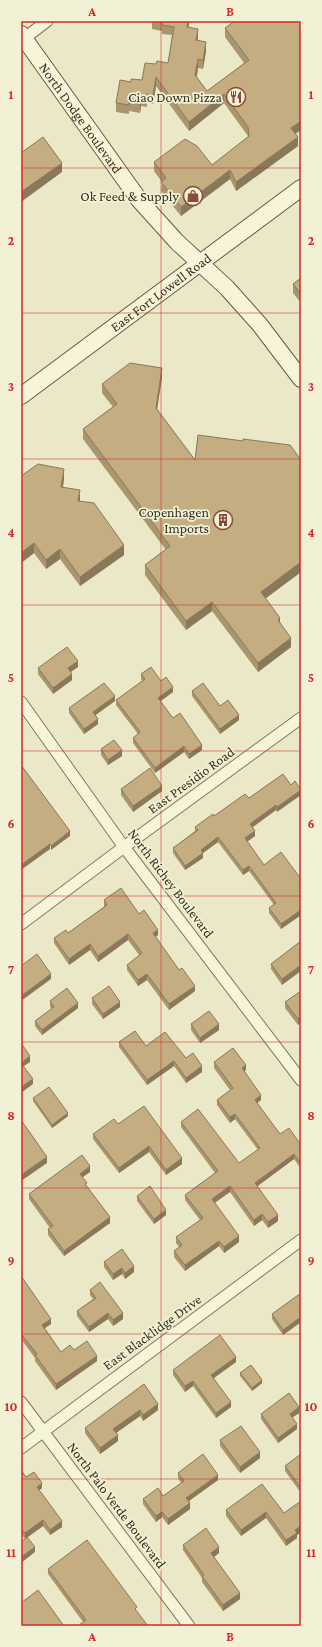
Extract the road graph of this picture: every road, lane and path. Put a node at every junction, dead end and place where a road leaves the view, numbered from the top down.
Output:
1 (47, 21) edge
2 (22, 38) edge
3 (301, 188) edge
4 (199, 263) junction
5 (301, 379) edge
6 (21, 396) edge
7 (21, 702) edge
8 (301, 718) edge
9 (124, 847) junction
10 (21, 924) edge
11 (301, 1080) edge
12 (301, 1240) edge
13 (21, 1402) edge
14 (43, 1431) junction
15 (21, 1448) edge
16 (188, 1626) edge

1 - 2 street
2 - 4 street, North Dodge Boulevard
3 - 4 street, East Fort Lowell Road
4 - 5 street, North Dodge Boulevard
4 - 6 street, East Fort Lowell Road
7 - 9 street, North Richey Boulevard
8 - 9 street, East Presidio Road
9 - 10 street, East Presidio Road
9 - 11 street, North Richey Boulevard
12 - 14 street, East Blacklidge Drive
13 - 14 street, North Palo Verde Boulevard
14 - 15 street, East Blacklidge Drive
14 - 16 street, North Palo Verde Boulevard

